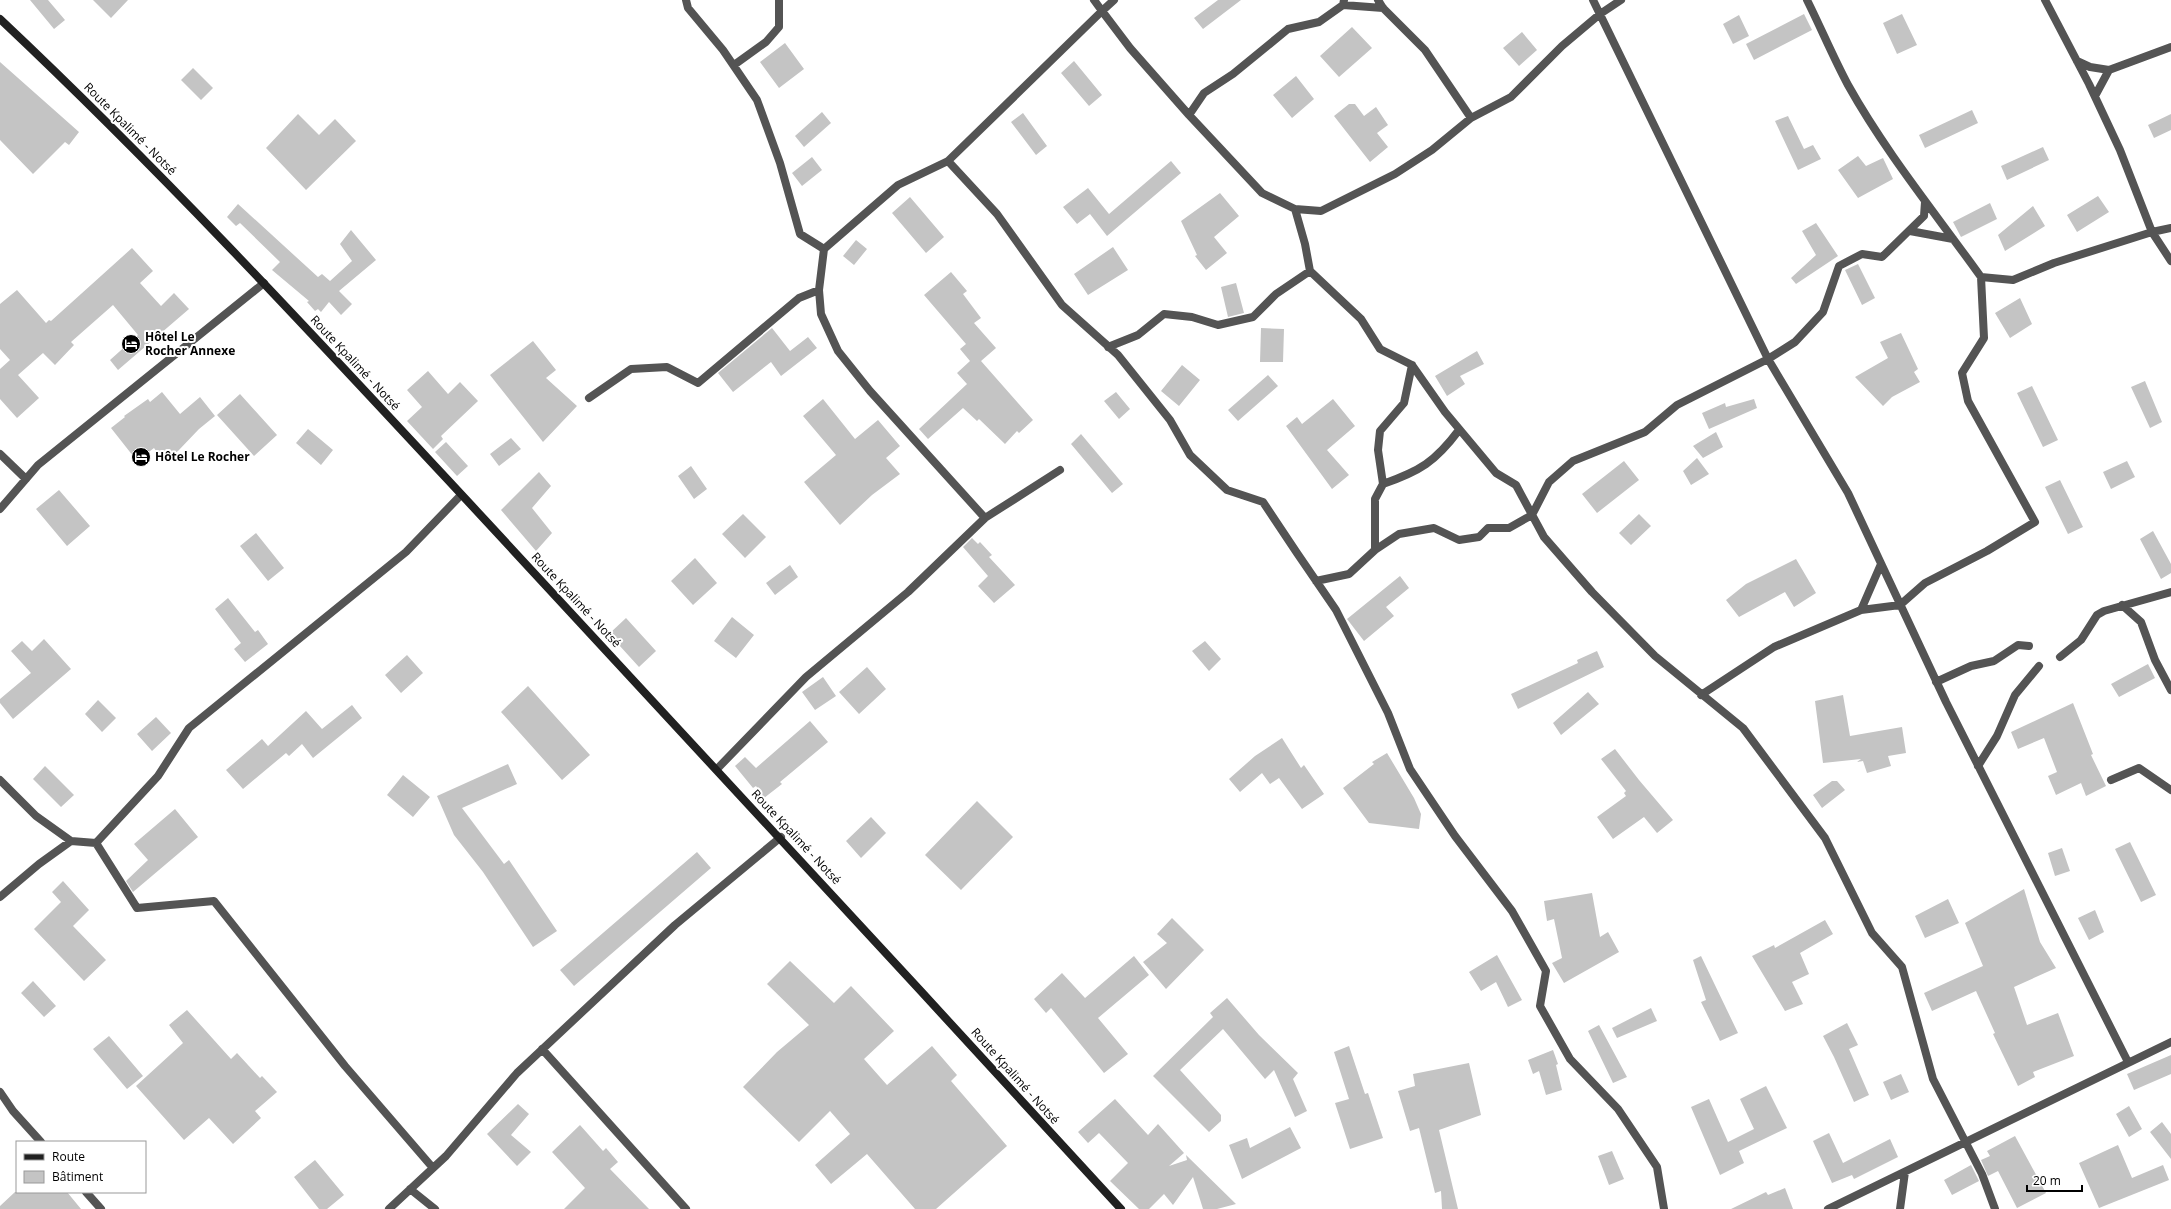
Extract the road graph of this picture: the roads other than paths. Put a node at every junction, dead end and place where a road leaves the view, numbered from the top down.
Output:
1 (686, 0) edge
2 (779, 0) edge
3 (1094, 0) edge
4 (1114, 0) edge
5 (1378, 0) edge
6 (1593, 0) edge
7 (1621, 0) edge
8 (1807, 0) edge
9 (2045, 0) edge
10 (1343, 2) edge
11 (1383, 8) junction
12 (1102, 11) junction
13 (1600, 14) junction
14 (0, 19) edge
15 (2171, 47) edge
16 (2077, 61) junction
17 (734, 66) junction
18 (2109, 70) junction
19 (2095, 96) junction
20 (1189, 115) junction
21 (1471, 118) junction
22 (948, 161) junction
23 (1925, 202) junction
24 (1295, 209) junction
25 (2171, 228) edge
26 (1910, 231) junction
27 (2152, 232) junction
28 (1953, 239) junction
29 (824, 249) junction
30 (2171, 261) edge
31 (1310, 272) junction
32 (1981, 277) junction
33 (264, 283) junction
34 (819, 290) junction
35 (1108, 347) junction
36 (1768, 359) junction
37 (1412, 364) junction
38 (589, 398) dead end
39 (1459, 430) junction
40 (0, 454) edge
41 (1060, 470) dead end
42 (26, 479) junction
43 (1383, 484) junction
44 (461, 495) junction
45 (0, 509) edge
46 (1532, 515) junction
47 (985, 518) junction
48 (1375, 550) junction
49 (1881, 564) junction
50 (1316, 581) junction
51 (2171, 592) edge
52 (1900, 605) junction
53 (2122, 605) junction
54 (1861, 610) junction
55 (2029, 646) dead end
56 (2060, 657) dead end
57 (2039, 666) dead end
58 (1936, 682) junction
59 (2171, 690) edge
60 (1701, 695) junction
61 (1978, 766) junction
62 (717, 769) junction
63 (0, 780) edge
64 (2111, 780) dead end
65 (2171, 790) edge
66 (781, 837) junction
67 (71, 841) junction
68 (96, 843) junction
69 (0, 897) edge
70 (2171, 1042) edge
71 (542, 1048) junction
72 (2128, 1062) junction
73 (0, 1092) edge
74 (0, 1102) edge
75 (14, 1111) junction
76 (40, 1141) edge
77 (1966, 1142) junction
78 (433, 1168) junction
79 (1905, 1172) junction
80 (410, 1189) junction
81 (87, 1193) edge
82 (101, 1209) edge
83 (389, 1209) edge
84 (435, 1209) edge
85 (686, 1209) edge
86 (1121, 1209) edge
87 (1664, 1209) edge
88 (1828, 1209) edge
89 (1900, 1209) edge
90 (1995, 1209) edge

1 - 17 street
2 - 17 street
3 - 12 street
4 - 12 street
5 - 11 street
6 - 13 street
7 - 13 street
8 - 23 street
9 - 16 street
10 - 11 street
10 - 20 street
11 - 21 street
12 - 20 street
12 - 22 street
13 - 21 street
13 - 36 street
14 - 33 main road, Route Kpalimé - Notsé
15 - 18 street
16 - 18 street
16 - 19 street
17 - 29 street
18 - 19 street
19 - 27 street
20 - 24 street
21 - 24 street
22 - 29 street
22 - 35 street
23 - 26 street
23 - 28 street
24 - 31 street
25 - 27 street
26 - 28 street
26 - 36 street
27 - 30 street
27 - 32 street
28 - 32 street
29 - 34 street
31 - 35 street
31 - 37 street
32 - 52 street
33 - 42 street
33 - 44 main road, Route Kpalimé - Notsé
34 - 38 street
34 - 47 street
35 - 50 street
36 - 46 street
36 - 49 street
37 - 39 street
37 - 43 street
39 - 43 street
39 - 46 street
40 - 42 street
41 - 47 street
42 - 45 street
43 - 48 street
44 - 62 main road, Route Kpalimé - Notsé
44 - 68 street
46 - 48 street
46 - 60 street
47 - 62 street
48 - 50 street
49 - 52 street
49 - 54 street
50 - 87 street
51 - 53 street
52 - 54 street
52 - 58 street
53 - 56 street
53 - 59 street
54 - 60 street
55 - 58 street
57 - 61 street
58 - 61 street
60 - 77 street
61 - 72 street
62 - 66 main road, Route Kpalimé - Notsé
63 - 67 street
64 - 65 street
66 - 71 street
66 - 86 main road, Route Kpalimé - Notsé
67 - 68 street
67 - 69 street
68 - 78 street
70 - 72 street
71 - 78 street
71 - 85 street
72 - 77 street
73 - 75 street
74 - 75 street
75 - 76 street
77 - 79 street
77 - 90 street
78 - 80 street
79 - 88 street
79 - 89 street
80 - 83 street
80 - 84 street
81 - 82 street

